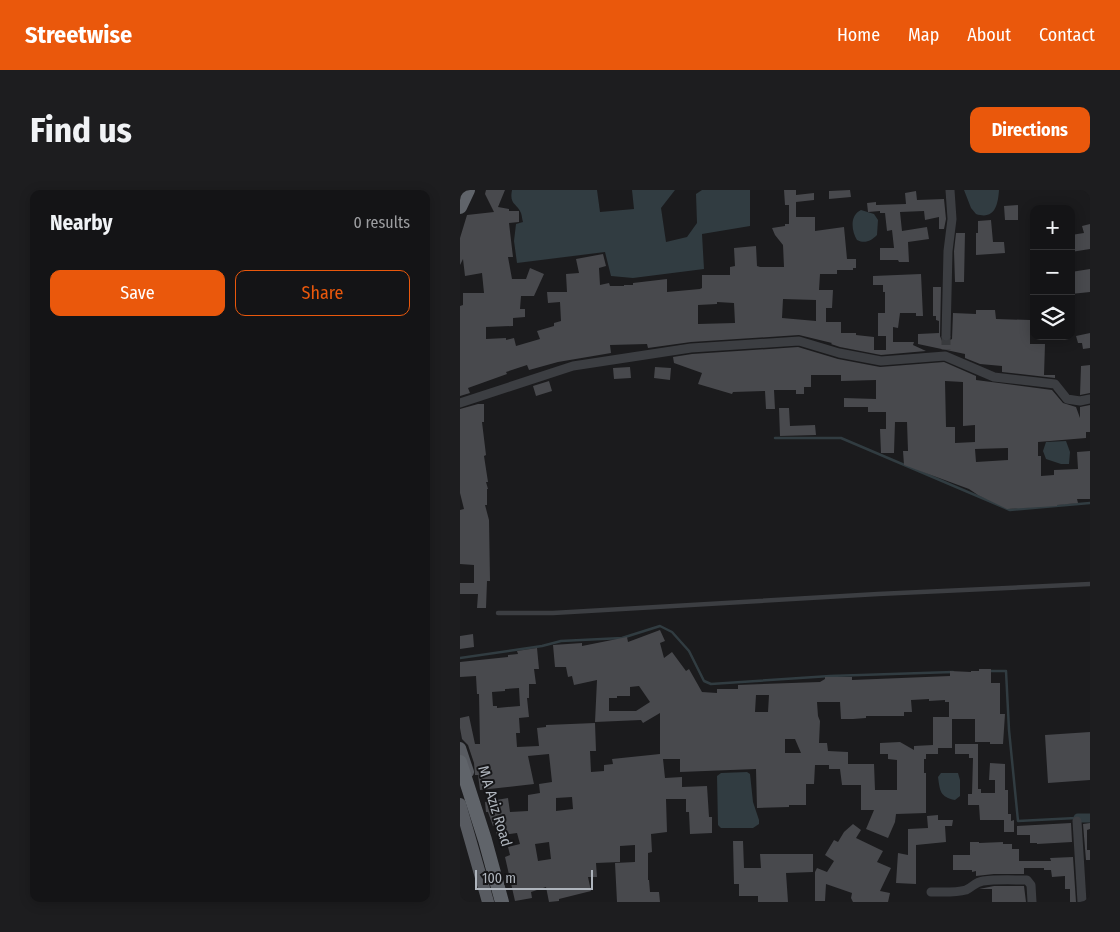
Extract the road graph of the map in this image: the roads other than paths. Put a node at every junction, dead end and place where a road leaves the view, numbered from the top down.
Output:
1 (468, 190) edge
2 (472, 190) edge
3 (950, 190) edge
4 (460, 206) edge
5 (460, 216) edge
6 (946, 336) tunnel mouth
7 (1090, 399) edge
8 (460, 403) edge
9 (1090, 584) edge
10 (498, 613) dead end
11 (460, 748) edge
12 (460, 762) edge
13 (460, 790) edge
14 (460, 804) edge
15 (1077, 821) dead end
16 (931, 892) dead end
17 (488, 902) edge
18 (494, 902) edge
19 (502, 902) edge
20 (507, 902) edge
21 (1032, 902) edge
22 (1082, 902) edge

1 - 4 highway
2 - 5 main road
3 - 6 street
7 - 8 street
9 - 10 lane
11 - 20 main road, M A Aziz Road
12 - 19 highway
13 - 18 highway
14 - 17 main road
15 - 22 street
16 - 21 street

